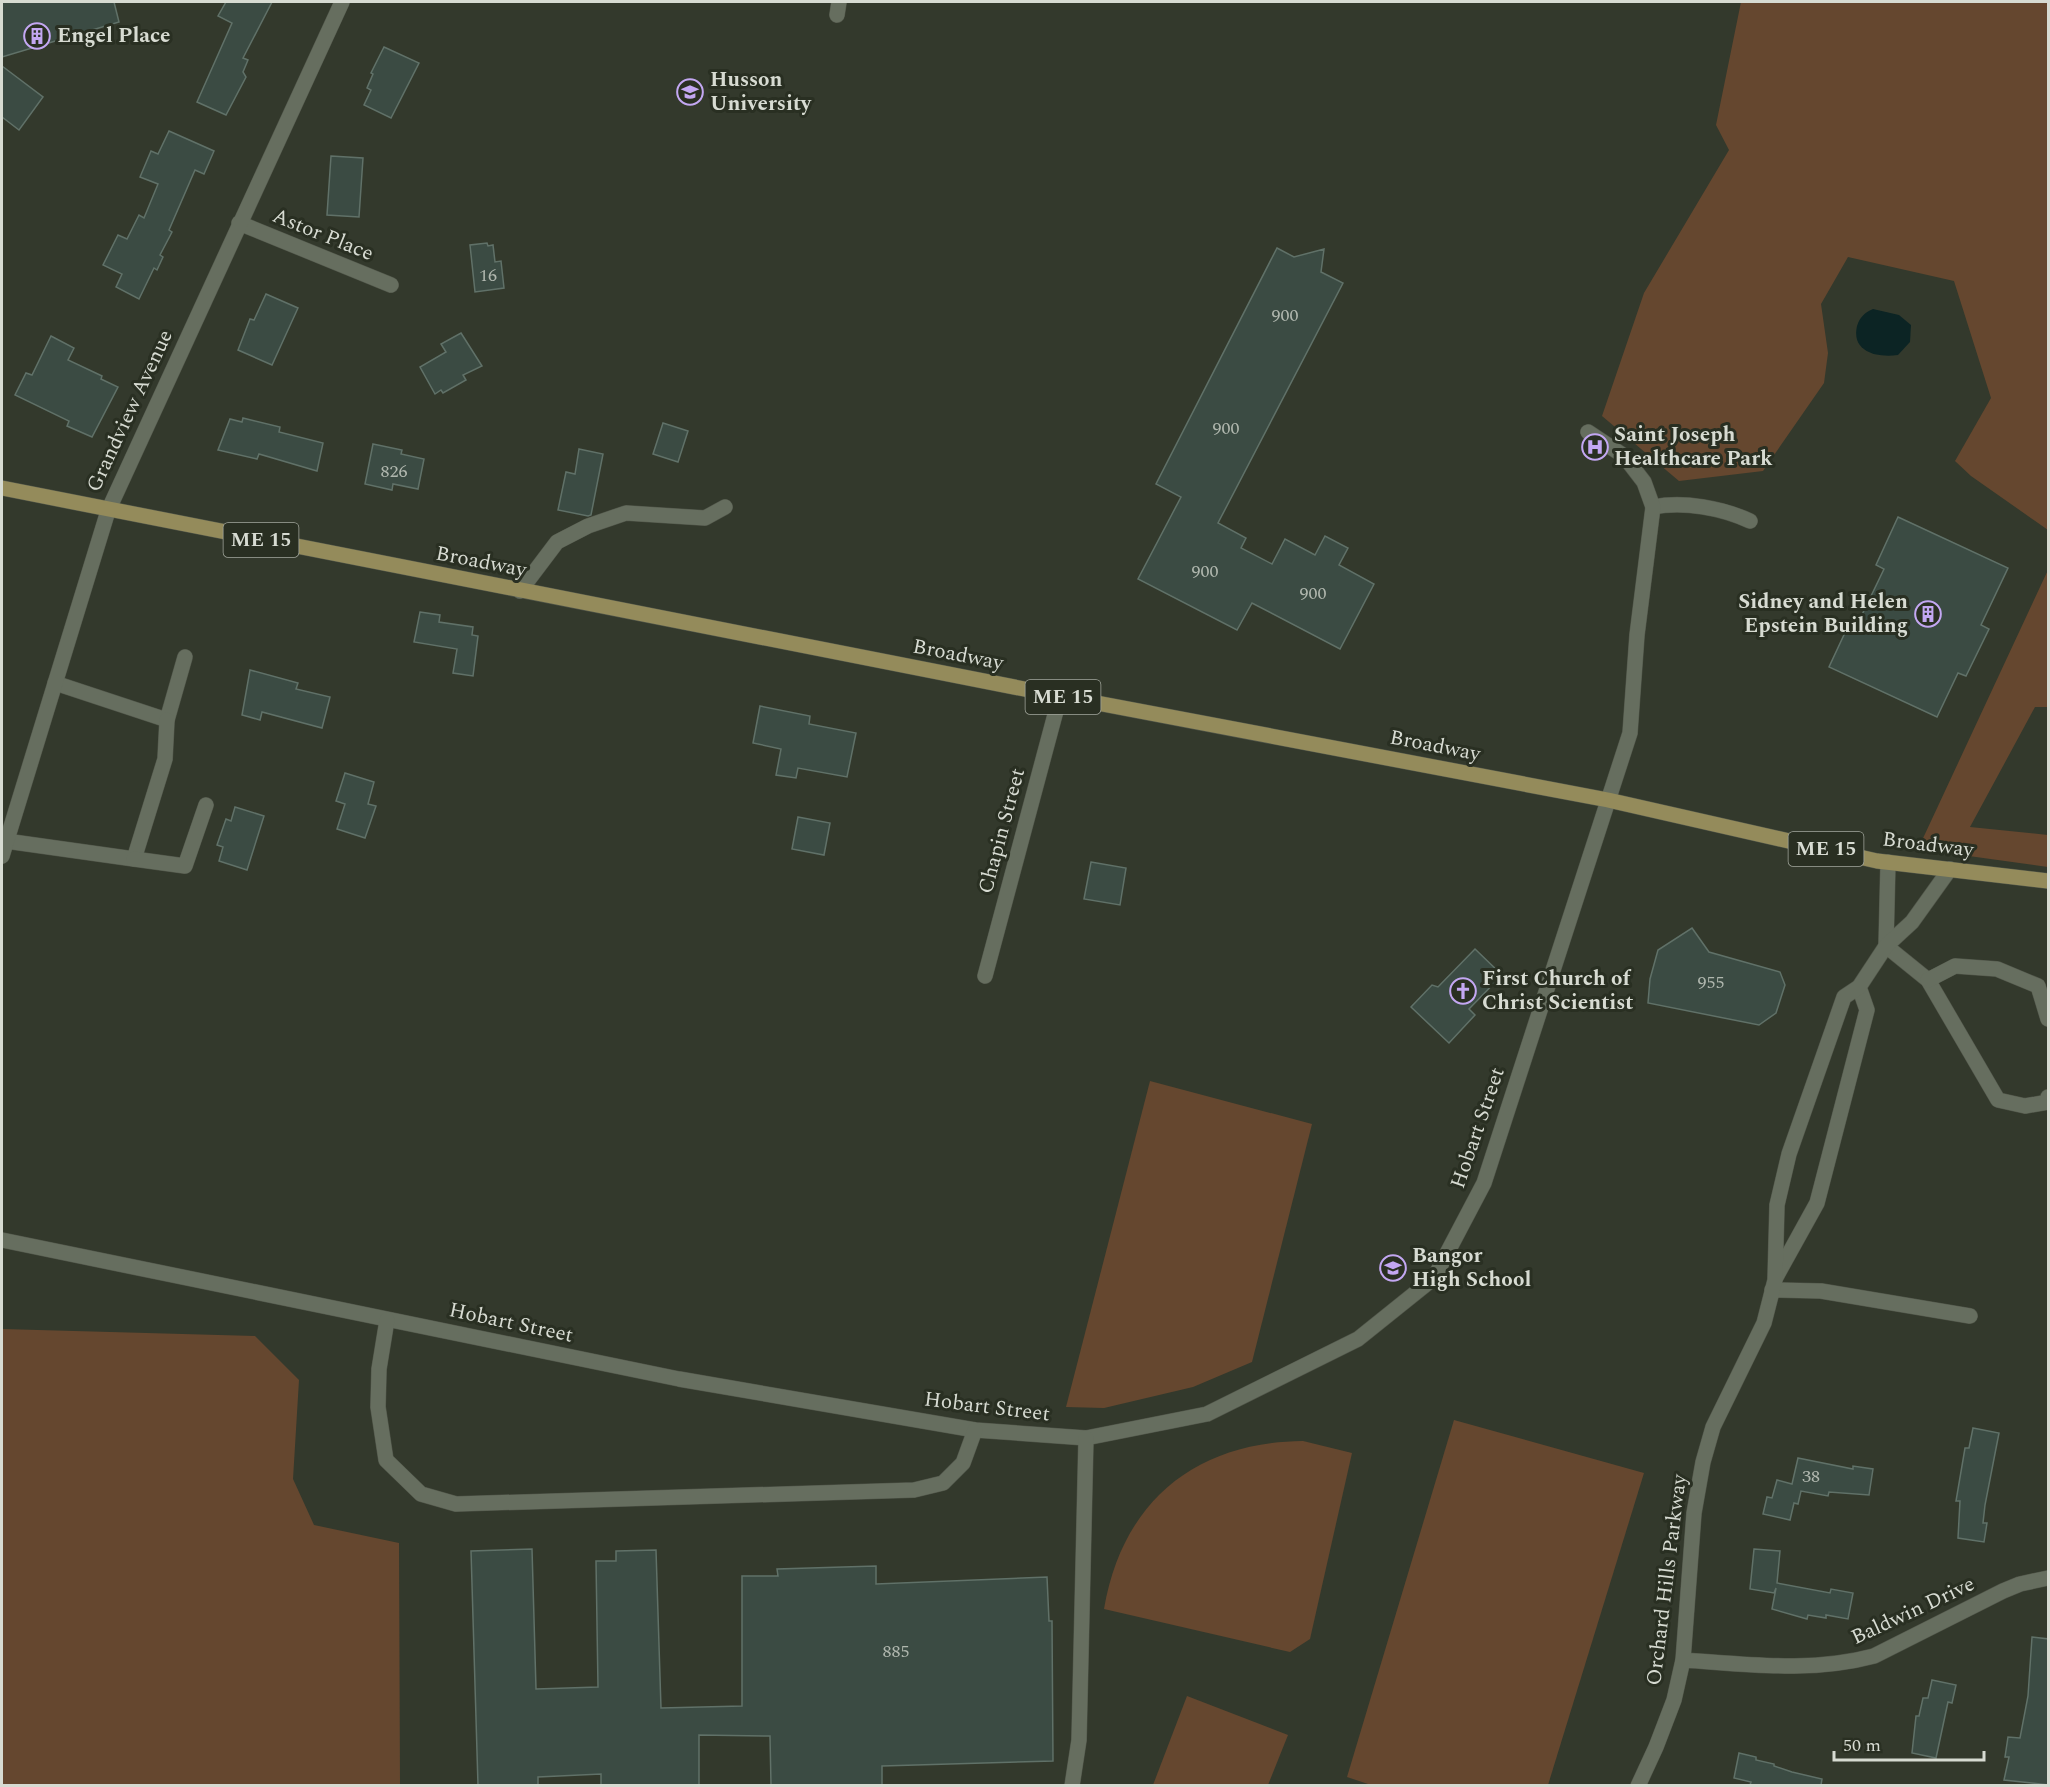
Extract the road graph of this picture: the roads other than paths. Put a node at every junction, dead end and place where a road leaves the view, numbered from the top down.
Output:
1 (342, 2) edge
2 (239, 223) junction
3 (391, 285) dead end
4 (1588, 432) dead end
5 (2, 488) edge
6 (725, 507) dead end
7 (1653, 507) junction
8 (108, 511) junction
9 (1750, 521) dead end
10 (520, 591) junction
11 (184, 657) dead end
12 (55, 683) junction
13 (1060, 696) junction
14 (167, 720) junction
15 (1608, 800) junction
16 (206, 805) dead end
17 (4, 849) edge
18 (134, 859) junction
19 (1888, 862) junction
20 (1950, 869) junction
21 (2049, 881) edge
22 (1886, 946) junction
23 (985, 976) dead end
24 (1928, 980) junction
25 (1859, 987) junction
26 (2049, 1019) edge
27 (2049, 1097) edge
28 (2, 1240) edge
29 (1774, 1285) junction
30 (1970, 1317) dead end
31 (387, 1320) junction
32 (975, 1430) junction
33 (1086, 1438) junction
34 (2049, 1578) edge
35 (1683, 1660) junction
36 (1072, 1785) edge
37 (1638, 1785) edge

1 - 2 street, Grandview Avenue
2 - 3 street, Astor Place
2 - 8 street, Grandview Avenue
4 - 7 street
5 - 8 main road, Broadway / ME 15
6 - 10 street
7 - 9 street
7 - 15 street, Hobart Street
8 - 10 main road, Broadway / ME 15
8 - 12 street, Grandview Avenue
10 - 13 main road, Broadway / ME 15
11 - 14 street
12 - 14 street
12 - 17 street, Grandview Avenue
13 - 15 main road, Broadway / ME 15
13 - 23 street, Chapin Street
14 - 18 street
15 - 19 main road, Broadway / ME 15
15 - 33 street, Hobart Street
16 - 18 street
17 - 18 street
19 - 20 main road, Broadway / ME 15
19 - 22 street
20 - 21 main road, Broadway / ME 15
20 - 22 street, Orchard Hills Parkway
22 - 24 street
22 - 25 street, Orchard Hills Parkway
24 - 26 street
24 - 27 street
25 - 29 street, Orchard Hills Parkway
25 - 29 street, Orchard Hills Parkway
28 - 31 street, Hobart Street
29 - 30 street
29 - 35 street, Orchard Hills Parkway
31 - 32 street, Hobart Street
31 - 32 street
32 - 33 street, Hobart Street
33 - 36 street
34 - 35 street, Baldwin Drive
35 - 37 street, Orchard Hills Parkway

